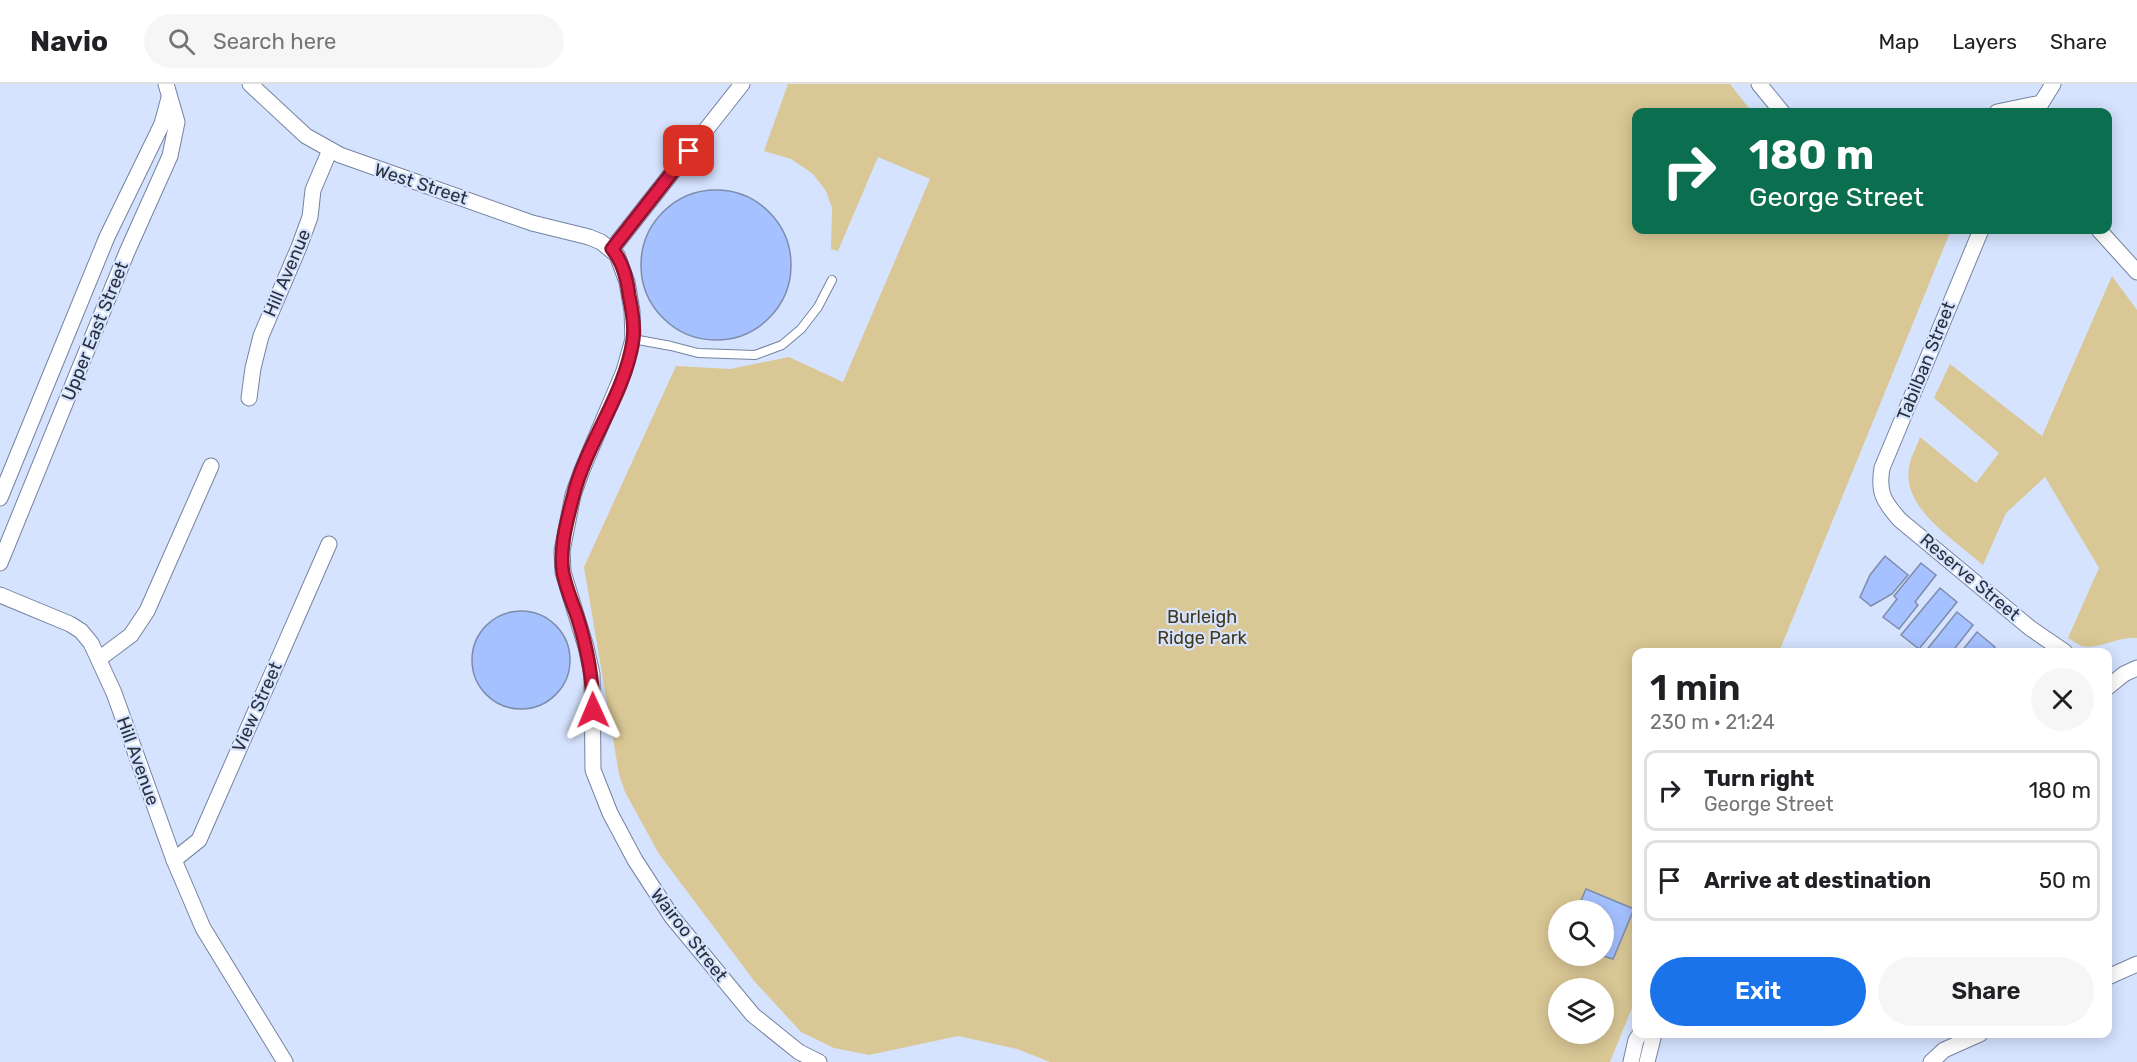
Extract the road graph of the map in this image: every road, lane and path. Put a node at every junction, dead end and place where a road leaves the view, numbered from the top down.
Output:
1 (250, 84) edge
2 (742, 84) edge
3 (1759, 84) edge
4 (2053, 84) edge
5 (168, 91) edge
6 (1779, 108) edge
7 (2038, 108) edge
8 (330, 150) junction
9 (1979, 234) edge
10 (2103, 234) edge
11 (612, 249) junction
12 (2137, 273) edge
13 (832, 280) dead end
14 (633, 339) junction
15 (249, 398) dead end
16 (211, 466) dead end
17 (1881, 495) joint
18 (0, 498) edge
19 (329, 544) dead end
20 (0, 563) edge
21 (0, 595) edge
22 (2059, 648) edge
23 (99, 659) junction
24 (2137, 668) edge
25 (2112, 684) edge
26 (174, 860) junction
27 (2137, 964) edge
28 (2112, 975) edge
29 (1637, 1038) edge
30 (1653, 1038) edge
31 (1971, 1038) edge
32 (285, 1062) edge
33 (819, 1062) edge
34 (1631, 1062) edge
35 (1647, 1062) edge
36 (1930, 1062) edge

1 - 8 street, West Street
2 - 11 street
3 - 6 street
4 - 7 street
5 - 18 street, Upper East Street
5 - 20 street, Upper East Street
8 - 11 street, West Street
8 - 15 street, Hill Avenue
9 - 17 street, Tabilban Street
10 - 12 street
11 - 14 street, Wairoo Street
13 - 14 lane
14 - 33 street, Wairoo Street
16 - 23 street
17 - 22 street, Reserve Street
19 - 26 street, View Street
21 - 23 street, Hill Avenue
23 - 26 street, Hill Avenue
24 - 25 street
26 - 32 street, Hill Avenue
27 - 28 street
29 - 34 street
30 - 35 street
31 - 36 street

